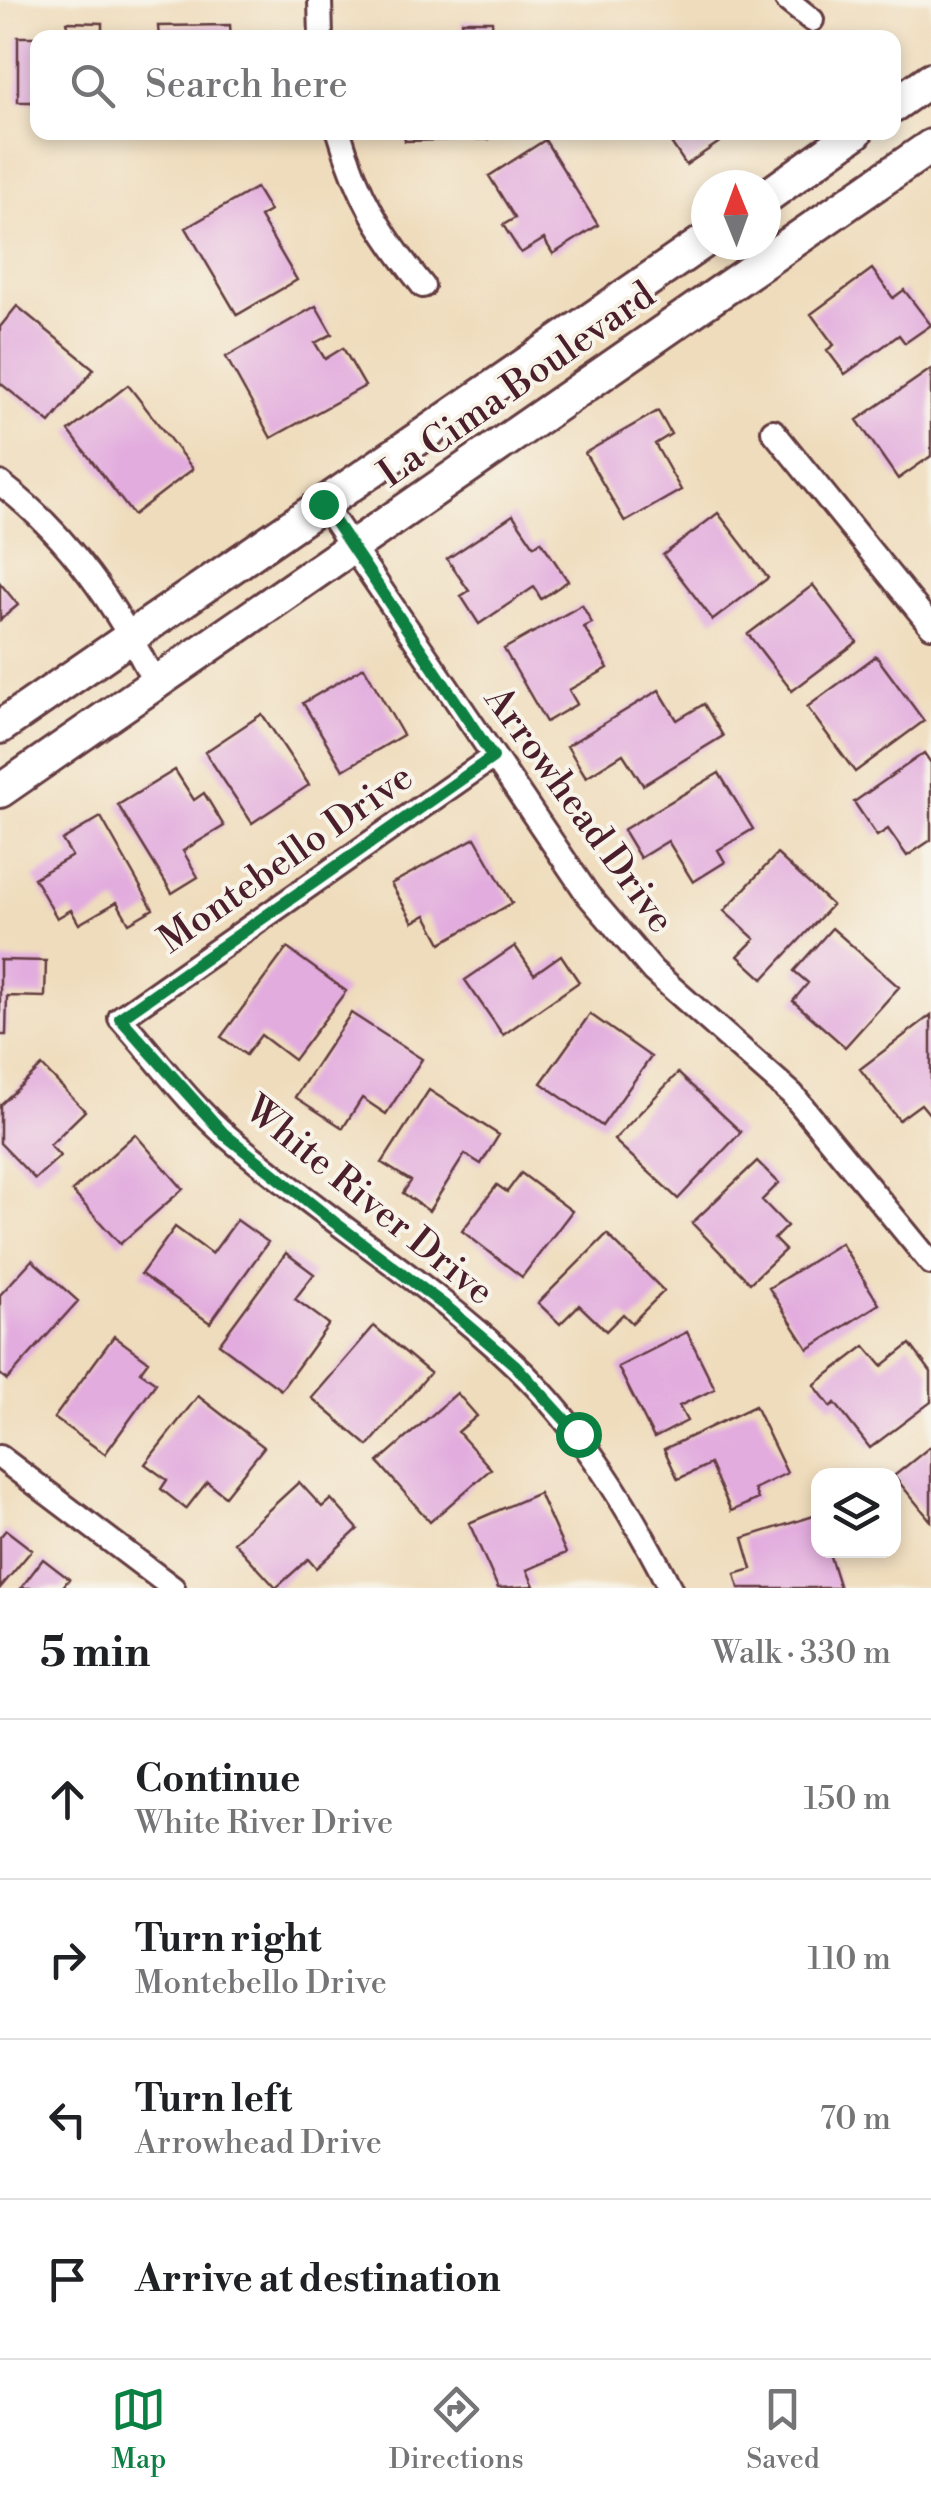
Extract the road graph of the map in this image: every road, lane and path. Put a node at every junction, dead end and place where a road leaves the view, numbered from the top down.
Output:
1 (320, 0) edge
2 (787, 0) edge
3 (812, 20) dead end
4 (322, 30) edge
5 (931, 78) edge
6 (901, 101) edge
7 (341, 140) edge
8 (845, 140) edge
9 (931, 146) edge
10 (781, 186) edge
11 (691, 250) edge
12 (422, 286) dead end
13 (773, 431) dead end
14 (0, 483) edge
15 (323, 504) junction
16 (353, 547) junction
17 (931, 626) edge
18 (131, 635) junction
19 (154, 684) junction
20 (0, 727) edge
21 (493, 757) junction
22 (0, 792) edge
23 (120, 1018) joint
24 (931, 1263) edge
25 (0, 1456) edge
26 (173, 1588) edge
27 (670, 1588) edge

1 - 4 street
2 - 3 street
5 - 6 street
7 - 12 street
8 - 10 street
9 - 16 street, La Cima Boulevard
11 - 15 street, La Cima Boulevard
13 - 17 street
14 - 18 street
15 - 16 street, Arrowhead Drive
15 - 18 street, La Cima Boulevard
16 - 19 street, La Cima Boulevard
16 - 21 street, Arrowhead Drive
18 - 19 street
18 - 20 street, La Cima Boulevard
19 - 22 street, La Cima Boulevard
21 - 23 street, Montebello Drive
21 - 24 street, Arrowhead Drive
23 - 27 street, White River Drive
25 - 26 street

